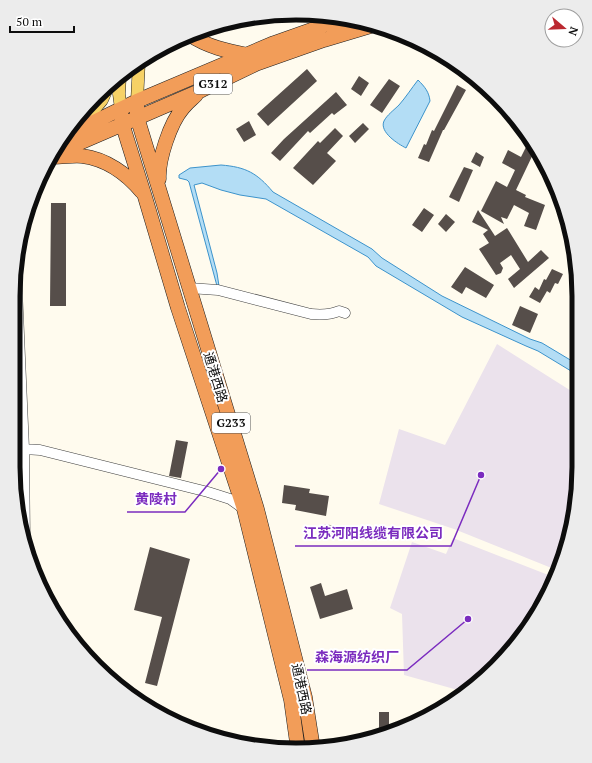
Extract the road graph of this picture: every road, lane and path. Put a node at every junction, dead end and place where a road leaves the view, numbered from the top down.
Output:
1 (334, 22) edge
2 (363, 28) edge
3 (196, 39) edge
4 (248, 55) junction
5 (139, 70) edge
6 (120, 84) edge
7 (202, 90) junction
8 (102, 100) edge
9 (137, 101) junction
10 (122, 116) junction
11 (137, 117) junction
12 (84, 119) edge
13 (74, 133) edge
14 (63, 149) edge
15 (58, 157) edge
16 (160, 194) junction
17 (145, 197) junction
18 (189, 288) junction
19 (345, 313) dead end
20 (20, 358) edge
21 (24, 449) junction
22 (244, 509) junction
23 (25, 519) edge
24 (312, 742) edge
25 (297, 743) edge

1 - 4 highway, G312
2 - 7 highway, G312
3 - 4 highway
4 - 9 highway, G312
5 - 9 main road
6 - 10 main road
7 - 11 highway, G312
7 - 16 highway
8 - 12 main road
9 - 10 highway, G312
9 - 11 highway, 通港西路 / G233
10 - 11 highway, G312
10 - 13 highway, G312
10 - 14 highway, G312
10 - 17 highway, 通港西路 / G233
11 - 16 highway, 通港西路 / G233
15 - 17 highway
16 - 18 highway, 通港西路 / G233
17 - 22 highway, 通港西路 / G233
18 - 19 street
18 - 24 highway, 通港西路 / G233
20 - 21 street
21 - 22 street
21 - 23 street
22 - 25 highway, 通港西路 / G233

